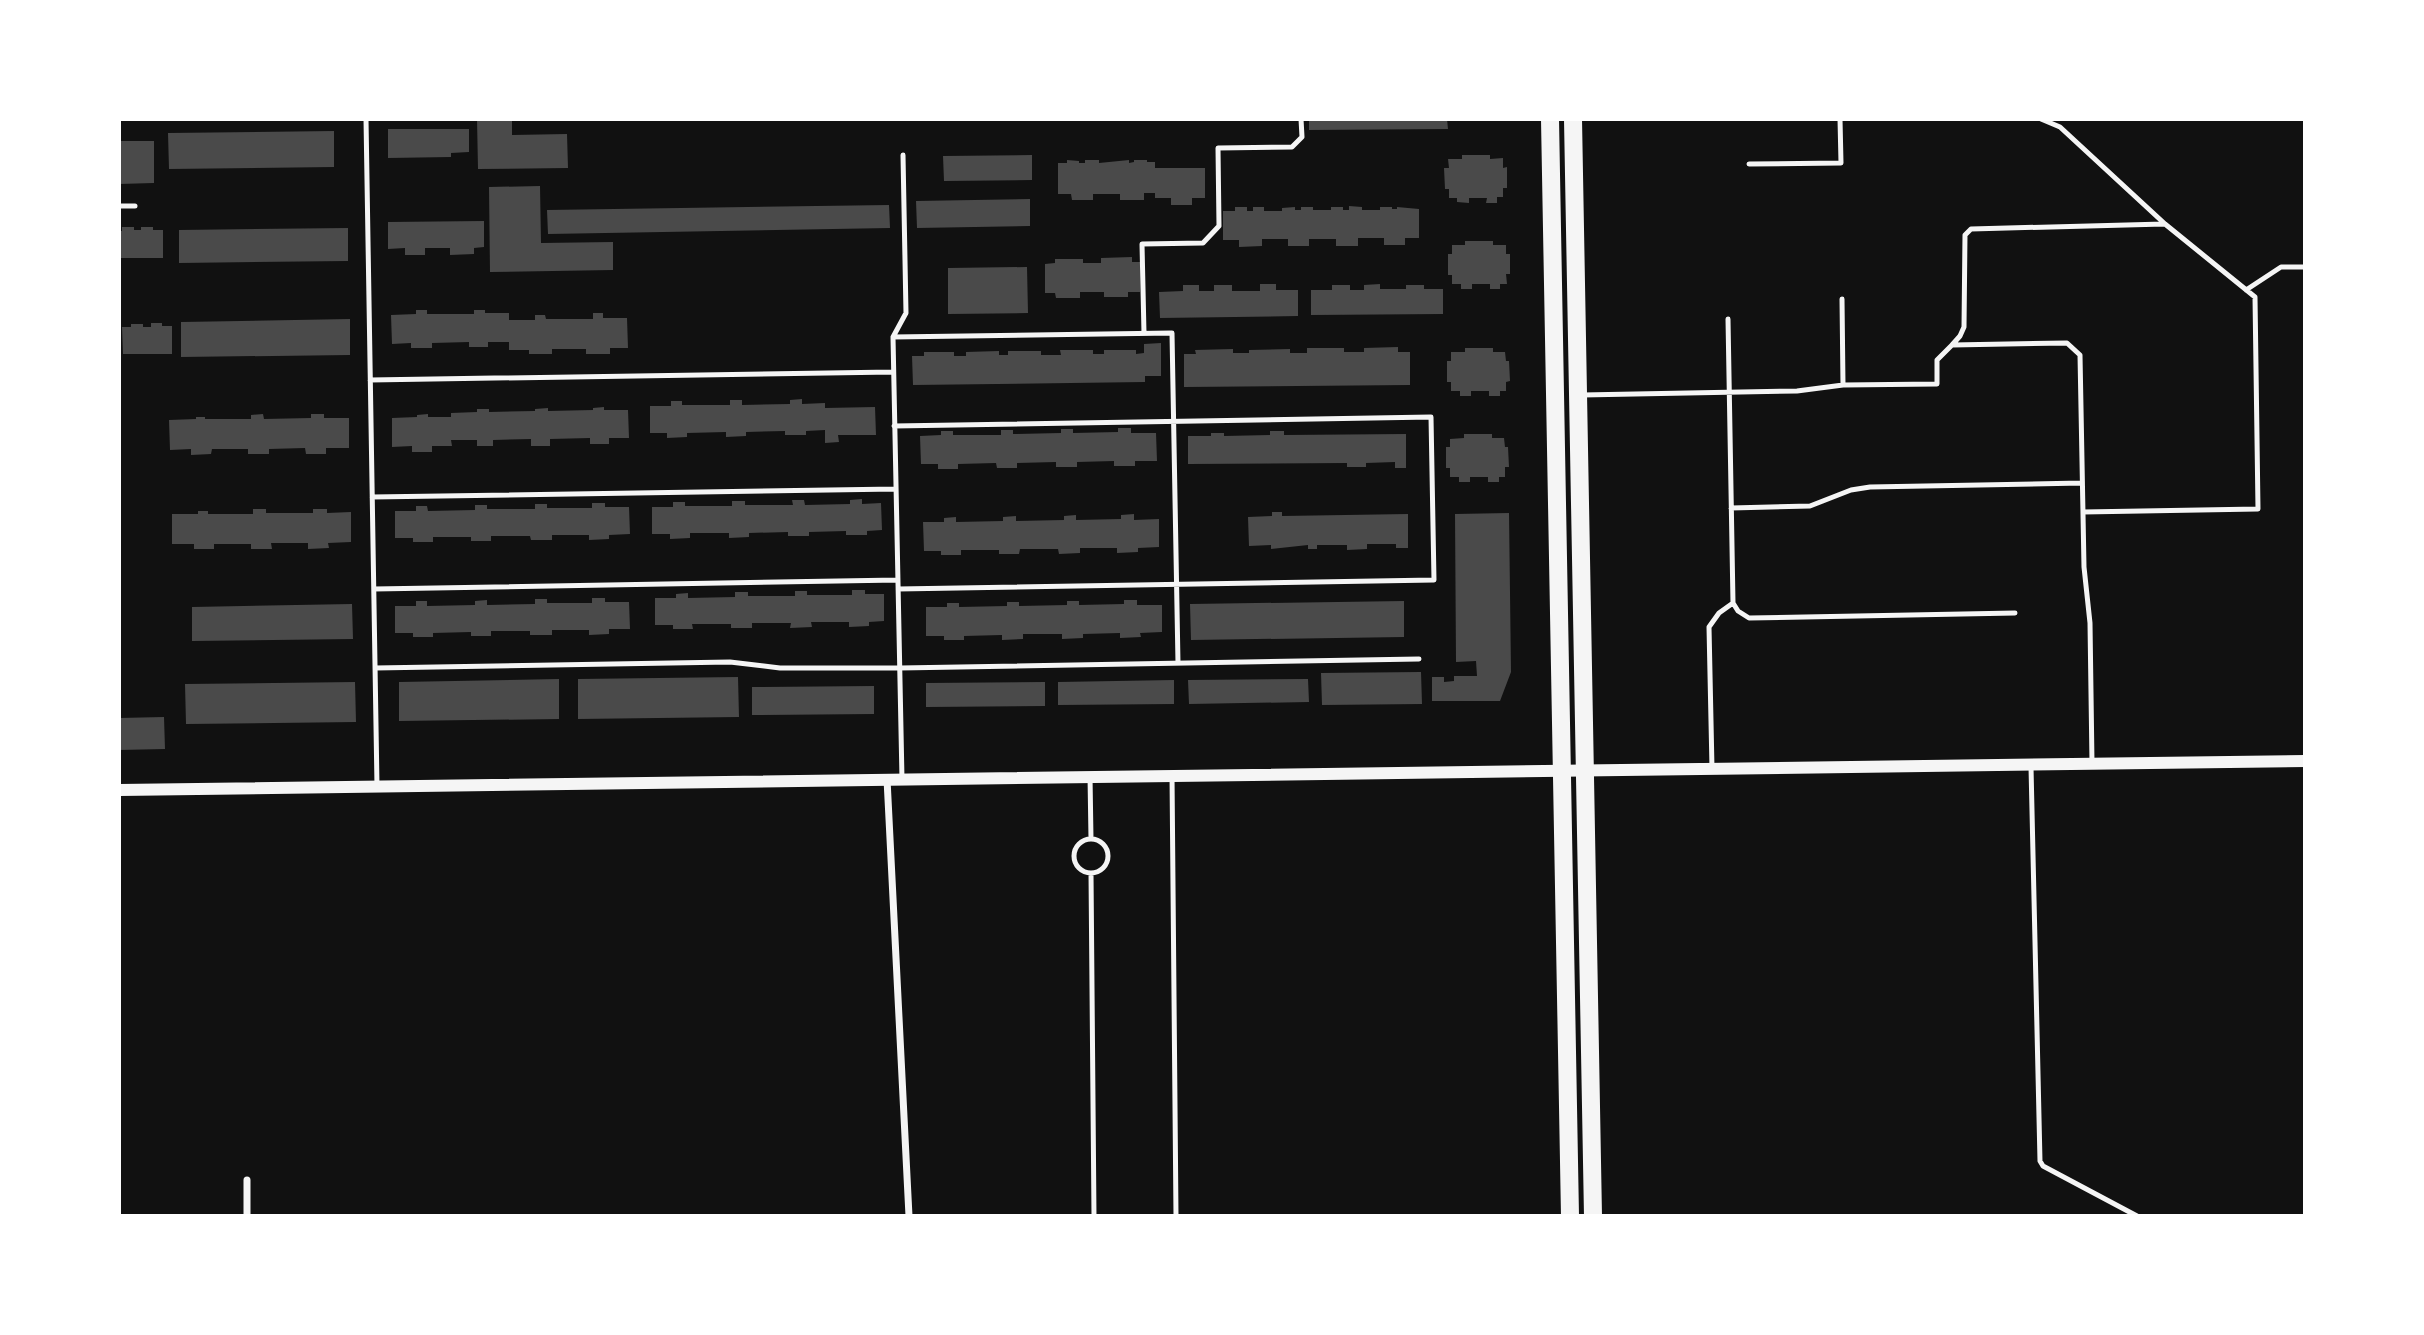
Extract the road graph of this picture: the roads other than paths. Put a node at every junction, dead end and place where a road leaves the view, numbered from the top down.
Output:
1 (366, 119) edge
2 (1301, 119) edge
3 (1550, 119) edge
4 (1573, 119) edge
5 (1840, 119) edge
6 (2041, 119) edge
7 (903, 155) dead end
8 (1749, 164) dead end
9 (119, 206) edge
10 (135, 206) dead end
11 (2165, 224) junction
12 (2305, 267) edge
13 (2246, 290) junction
14 (1842, 299) dead end
15 (1728, 319) dead end
16 (1144, 333) junction
17 (893, 338) junction
18 (1951, 345) junction
19 (893, 372) junction
20 (370, 380) junction
21 (1843, 386) junction
22 (1729, 392) junction
23 (1578, 395) junction
24 (1174, 421) junction
25 (894, 426) junction
26 (2082, 483) junction
27 (896, 489) junction
28 (372, 498) junction
29 (1731, 508) junction
30 (2083, 513) junction
31 (898, 580) junction
32 (1176, 584) junction
33 (374, 589) junction
34 (898, 589) junction
35 (1733, 603) junction
36 (2015, 613) dead end
37 (1419, 659) dead end
38 (1178, 663) junction
39 (900, 667) junction
40 (375, 668) junction
41 (2305, 761) edge
42 (2092, 763) junction
43 (2031, 764) junction
44 (1712, 768) junction
45 (1585, 769) junction
46 (1562, 770) junction
47 (1172, 775) junction
48 (1090, 776) junction
49 (887, 779) junction
50 (902, 779) junction
51 (377, 786) junction
52 (119, 790) edge
53 (1091, 839) junction
54 (1091, 873) junction
55 (247, 1180) dead end
56 (247, 1216) edge
57 (909, 1216) edge
58 (1094, 1216) edge
59 (1177, 1216) edge
60 (1570, 1216) edge
61 (1593, 1216) edge
62 (2137, 1216) edge

1 - 20 lane
2 - 16 lane
3 - 46 main road
4 - 23 main road
5 - 8 lane
6 - 11 lane
7 - 17 lane
9 - 10 lane
11 - 13 lane
11 - 18 lane
12 - 13 lane
13 - 30 lane
14 - 21 lane
15 - 22 lane
16 - 17 lane
16 - 24 lane
17 - 19 lane
18 - 21 lane
18 - 26 lane
19 - 20 lane
19 - 25 lane
20 - 28 lane
21 - 22 lane
22 - 23 lane
22 - 29 lane
23 - 45 main road
24 - 25 lane
24 - 32 lane
24 - 32 lane
25 - 27 lane
26 - 29 lane
26 - 30 lane
27 - 28 lane
27 - 31 lane
28 - 33 lane
29 - 35 lane
30 - 42 lane
31 - 33 lane
31 - 34 lane
32 - 34 lane
32 - 38 lane
33 - 40 lane
34 - 39 lane
35 - 36 lane
35 - 44 lane
37 - 38 lane
38 - 39 lane
39 - 40 lane
39 - 50 lane
40 - 51 lane
41 - 42 street
42 - 43 street
43 - 44 street
43 - 62 lane
44 - 45 street
45 - 46 street
45 - 61 main road
46 - 47 street
46 - 60 main road
47 - 48 street
47 - 59 lane
48 - 50 street
48 - 53 lane
49 - 50 street
49 - 51 street
49 - 57 street
51 - 52 street
53 - 54 lane
53 - 54 lane
54 - 58 lane
55 - 56 street

